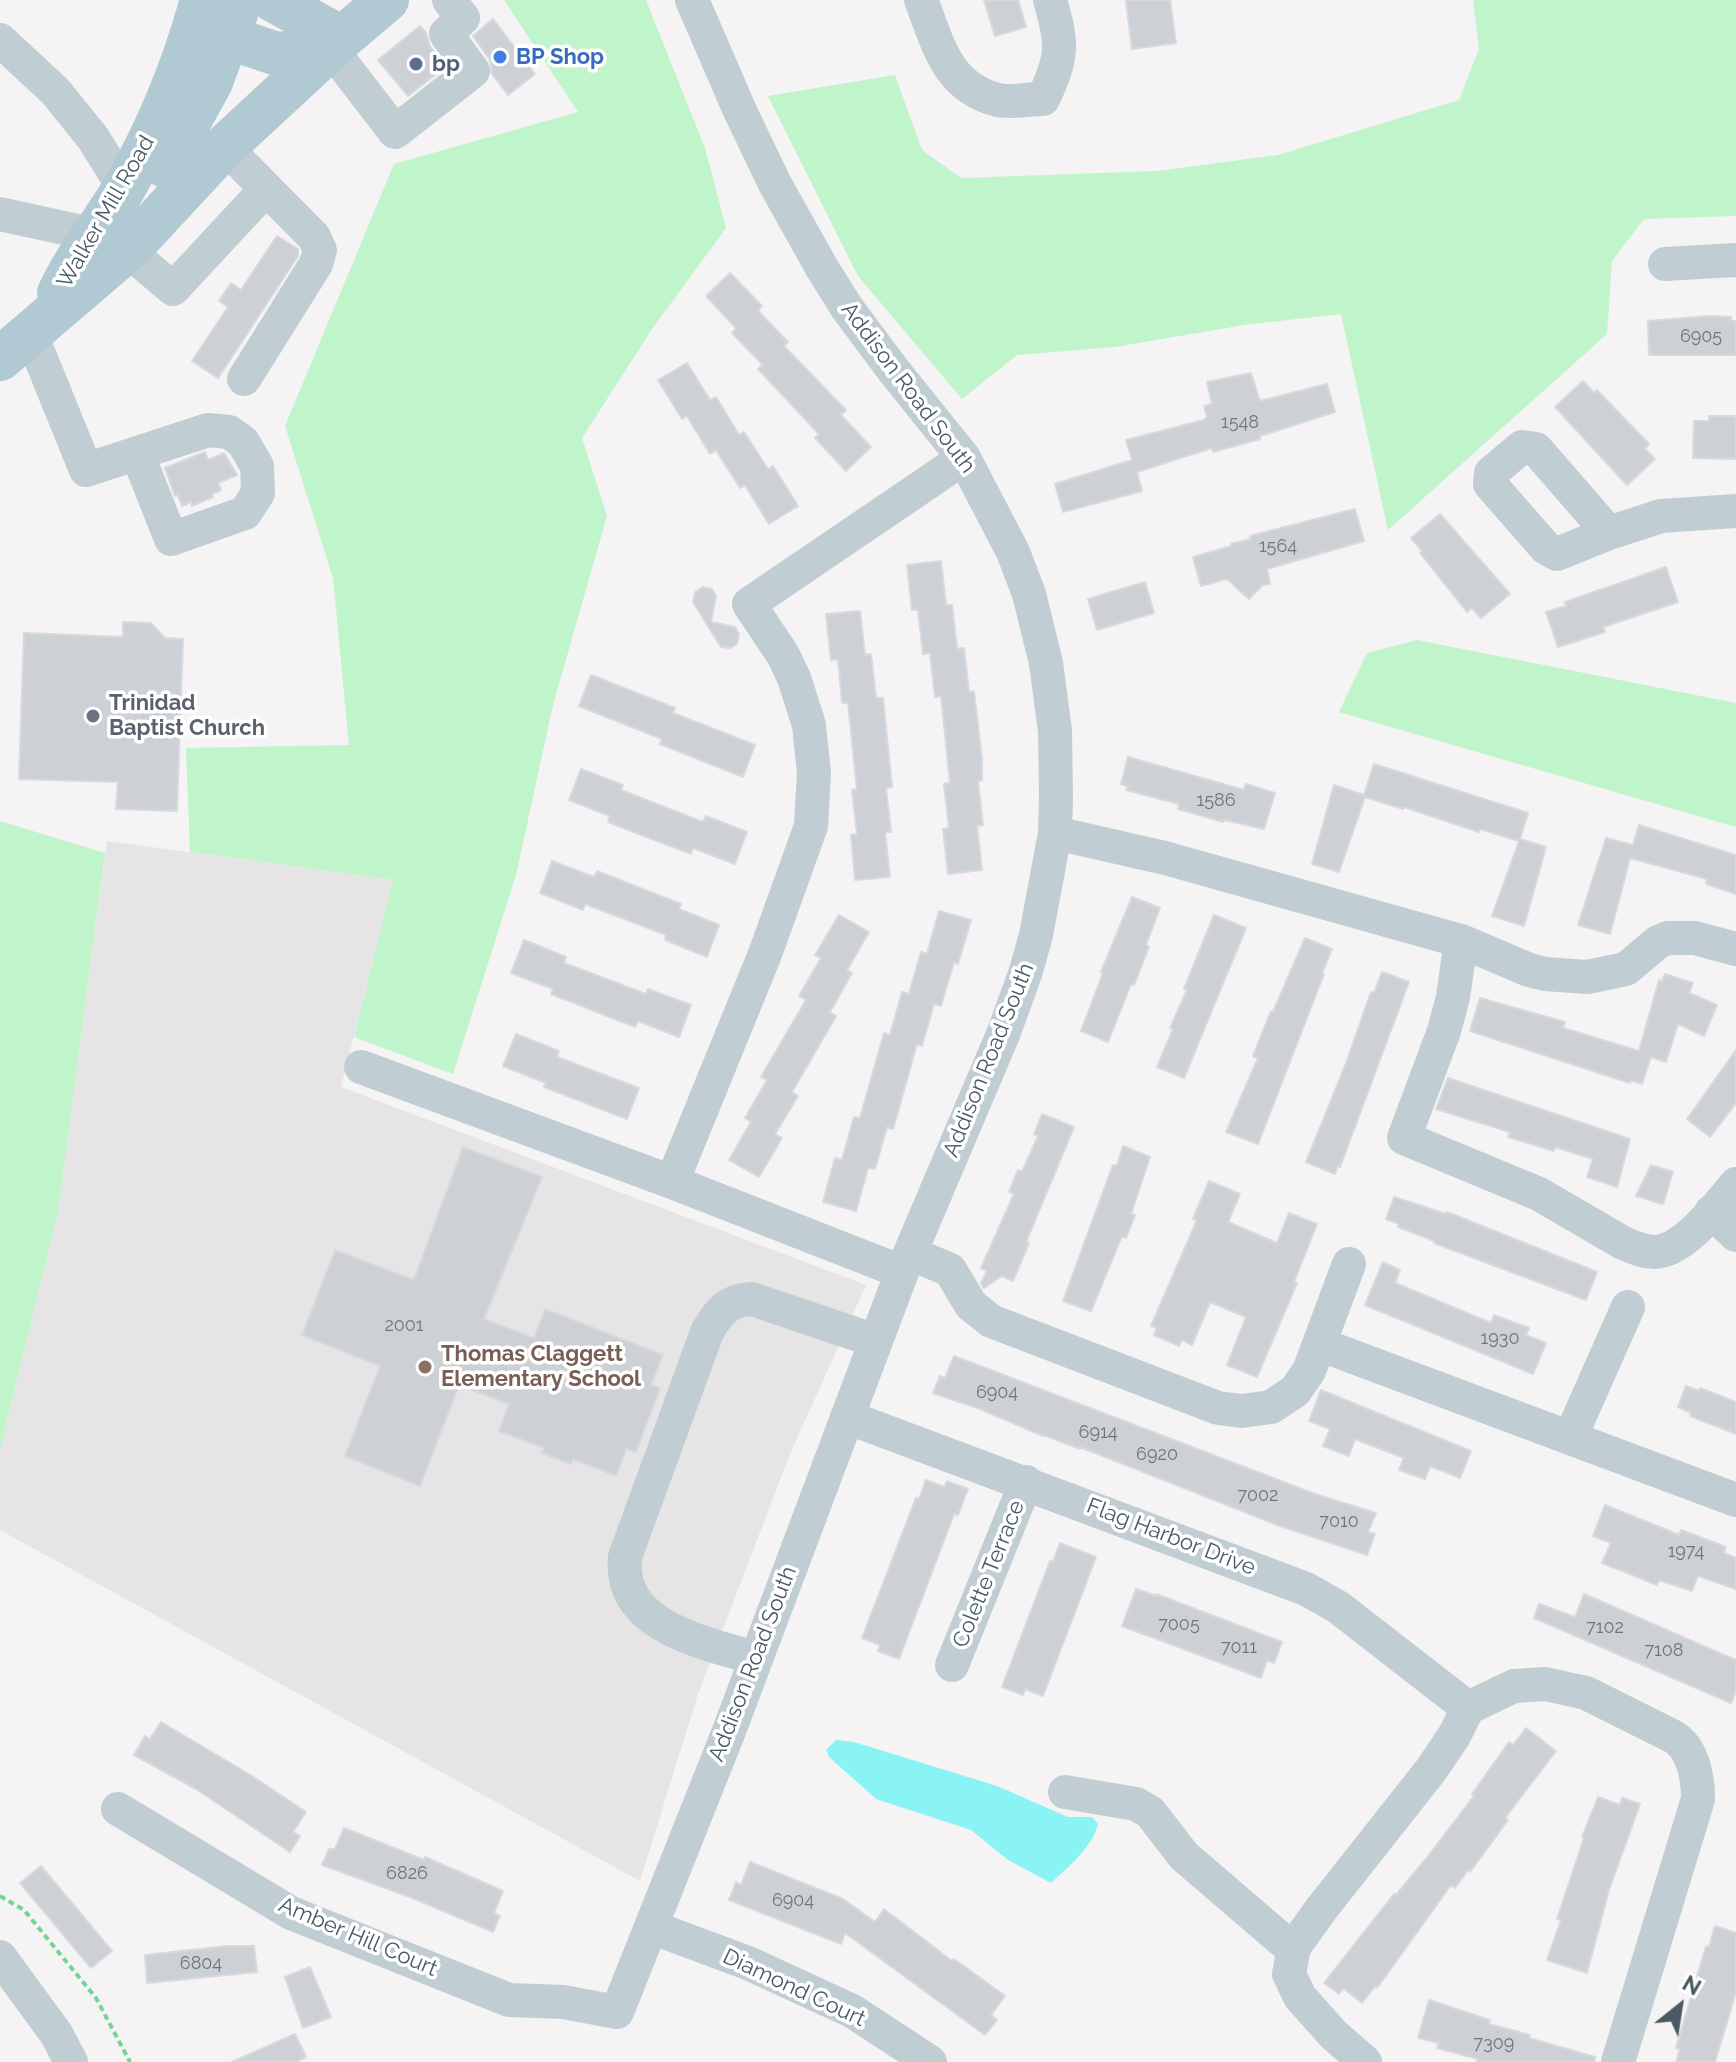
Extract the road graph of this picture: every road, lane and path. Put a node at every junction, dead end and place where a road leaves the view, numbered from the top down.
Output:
1 (273, 0) edge
2 (449, 0) edge
3 (692, 0) edge
4 (921, 0) edge
5 (1050, 0) edge
6 (216, 16) edge
7 (358, 20) edge
8 (0, 40) edge
9 (225, 147) junction
10 (124, 188) junction
11 (266, 189) junction
12 (0, 214) edge
13 (112, 243) junction
14 (1736, 260) edge
15 (1665, 264) dead end
16 (38, 327) edge
17 (244, 379) dead end
18 (137, 453) dead end
19 (964, 458) junction
20 (1736, 511) edge
21 (1609, 533) dead end
22 (1055, 833) junction
23 (1461, 941) junction
24 (1736, 949) edge
25 (361, 1067) dead end
26 (672, 1182) junction
27 (1736, 1184) edge
28 (1724, 1224) edge
29 (906, 1263) junction
30 (1349, 1264) dead end
31 (1628, 1307) dead end
32 (876, 1341) junction
33 (1319, 1344) junction
34 (847, 1417) junction
35 (1570, 1438) junction
36 (1026, 1482) junction
37 (1736, 1500) edge
38 (755, 1658) junction
39 (952, 1665) dead end
40 (1468, 1708) junction
41 (1065, 1792) dead end
42 (118, 1809) dead end
43 (0, 1896) edge
44 (651, 1927) junction
45 (1294, 1947) junction
46 (0, 1957) edge
47 (617, 2012) joint
48 (71, 2062) edge
49 (130, 2062) edge
50 (930, 2062) edge
51 (1365, 2062) edge
52 (1618, 2062) edge

1 - 7 main road
2 - 7 street
3 - 19 street, Addison Road South
4 - 5 street
6 - 7 main road
6 - 10 main road, Walker Mill Road
6 - 16 main road
7 - 9 main road, Walker Mill Road
8 - 10 street
9 - 11 street
9 - 13 main road, Walker Mill Road
10 - 13 main road, Walker Mill Road
11 - 13 street
11 - 17 street
12 - 13 street
13 - 16 main road, Walker Mill Road
14 - 15 street
16 - 18 street
19 - 22 street, Addison Road South
19 - 26 street
20 - 21 street
22 - 23 street
22 - 29 street, Addison Road South
23 - 24 street
23 - 28 street
25 - 26 street
26 - 29 street
27 - 28 street
29 - 32 street, Addison Road South
29 - 33 street
30 - 33 street
31 - 35 street
32 - 34 street, Addison Road South
32 - 38 street
33 - 35 street
34 - 36 street, Flag Harbor Drive
34 - 38 street, Addison Road South
35 - 37 street
36 - 39 street, Colette Terrace
36 - 40 street, Flag Harbor Drive
38 - 44 street, Addison Road South
40 - 45 street
40 - 52 street
41 - 45 street
42 - 47 street, Amber Hill Court
43 - 49 path
44 - 47 street, Addison Road South
44 - 50 street, Diamond Court
45 - 51 street
46 - 48 street

